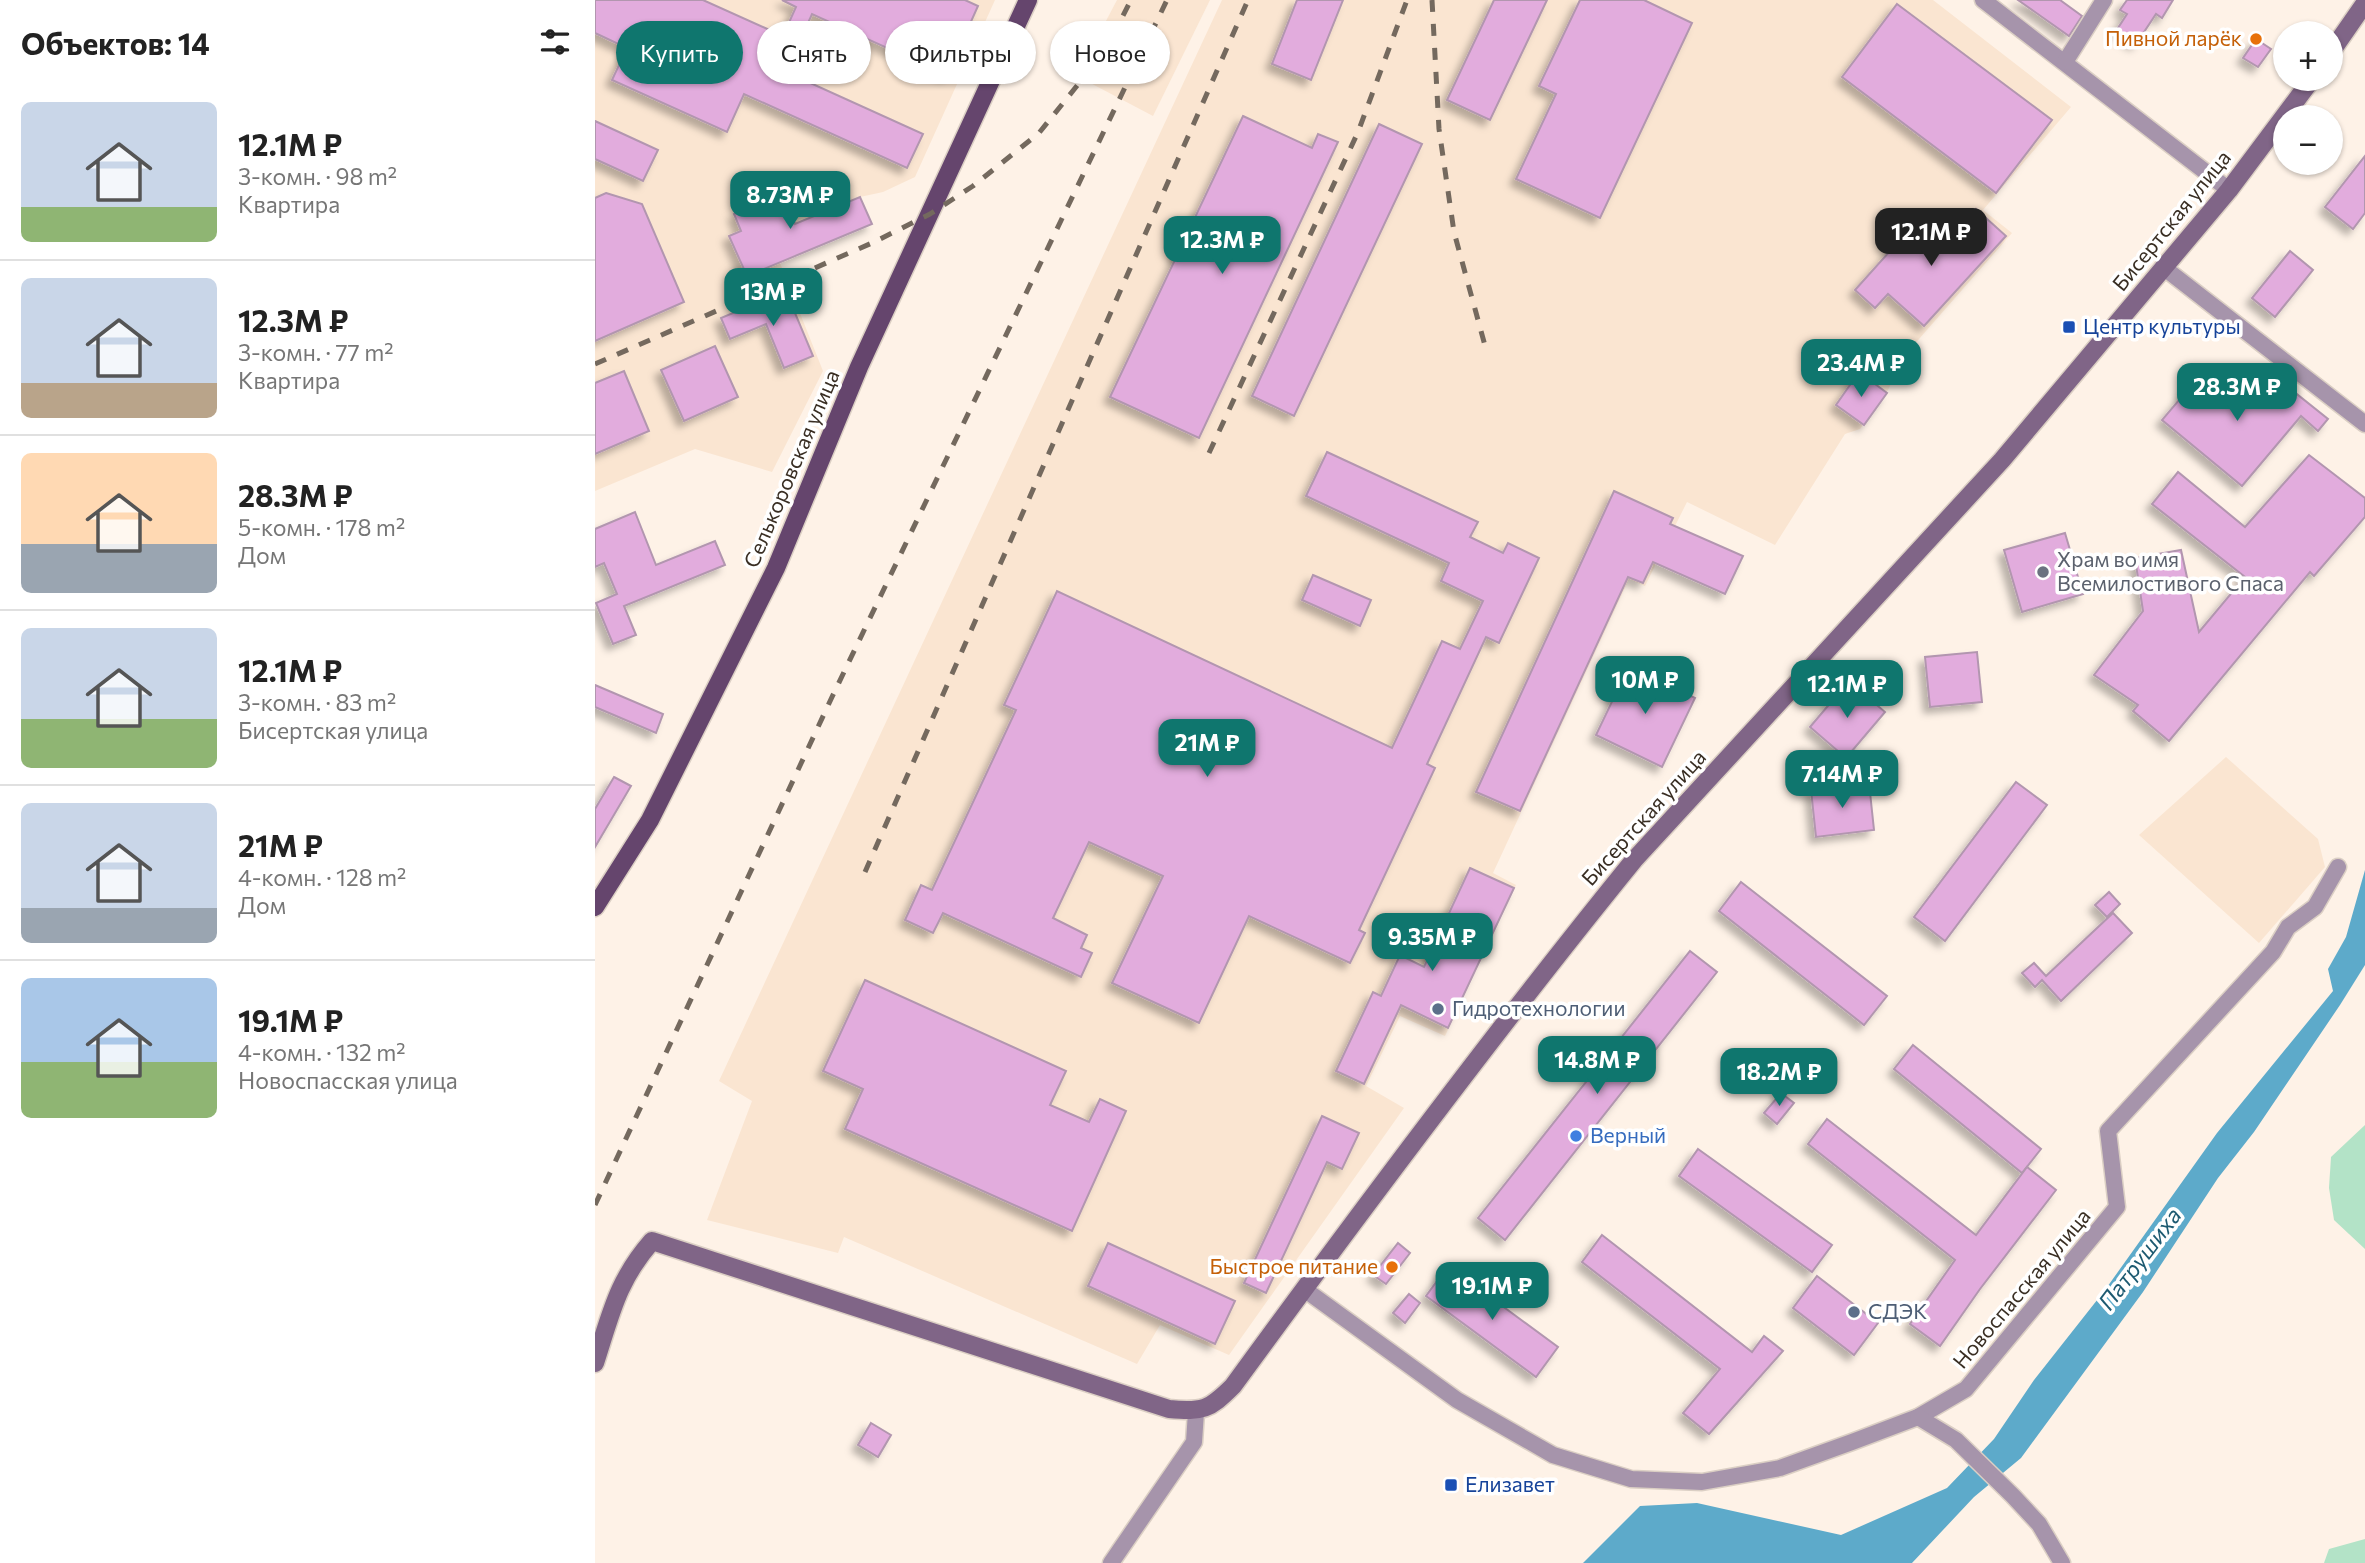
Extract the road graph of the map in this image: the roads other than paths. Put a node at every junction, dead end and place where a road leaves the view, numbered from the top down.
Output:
1 (1028, 0) edge
2 (1983, 0) edge
3 (2104, 0) edge
4 (2365, 3) edge
5 (2343, 35) edge
6 (2064, 62) junction
7 (2303, 91) edge
8 (2229, 190) junction
9 (2163, 267) junction
10 (2365, 424) edge
11 (2338, 867) dead end
12 (595, 907) edge
13 (1304, 1289) junction
14 (595, 1363) edge
15 (1196, 1412) junction
16 (1918, 1416) junction
17 (1111, 1563) edge
18 (2062, 1563) edge

1 - 12 main road, Селькоровская улица
2 - 6 street
3 - 6 street
4 - 5 main road
6 - 8 street
7 - 8 main road, Бисертская улица
8 - 9 main road, Бисертская улица
9 - 10 street
9 - 13 main road, Бисертская улица
11 - 16 street, Новоспасская улица
13 - 15 main road, Бисертская улица
13 - 16 street, Новоспасская улица
14 - 15 main road
15 - 17 street
16 - 18 street

